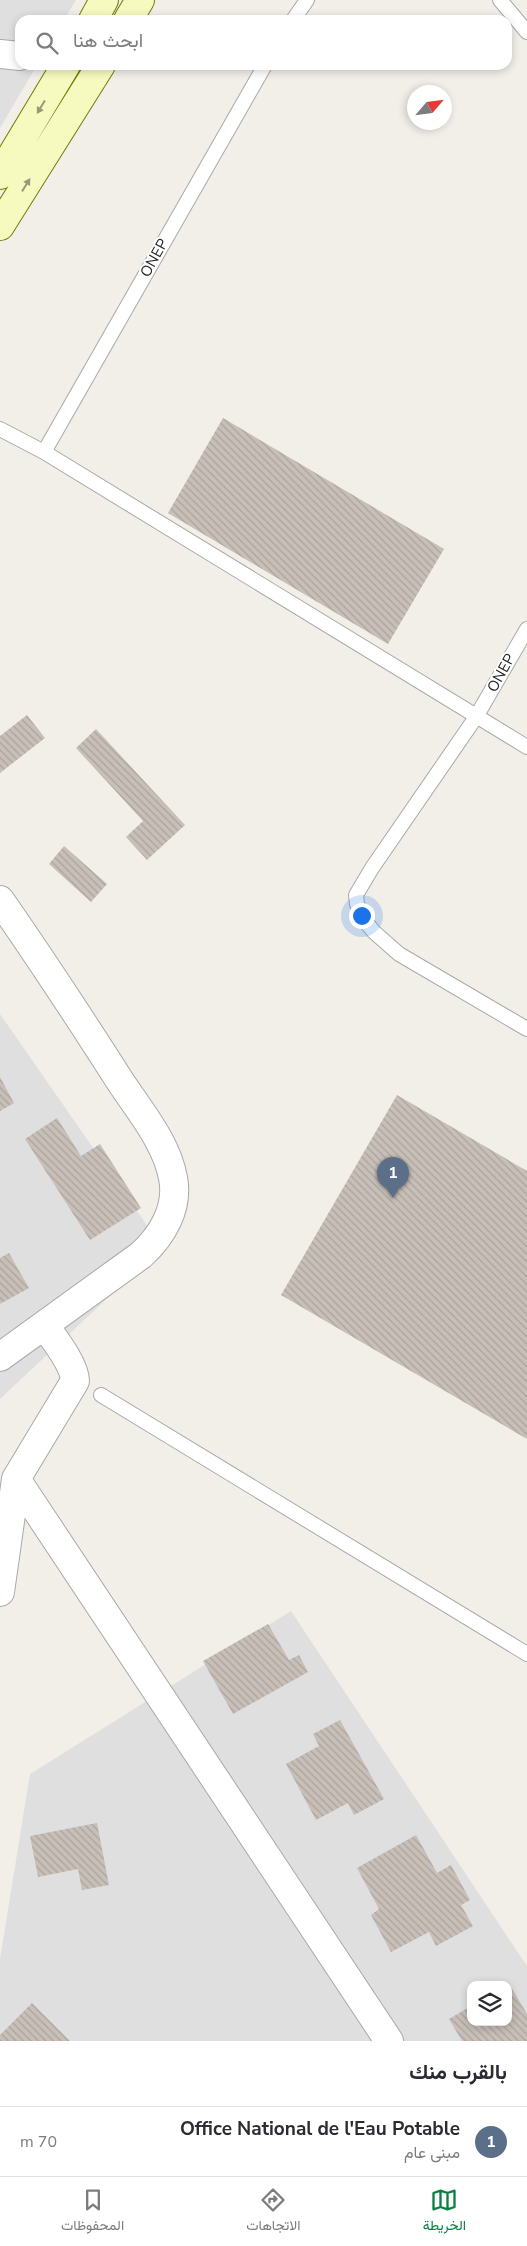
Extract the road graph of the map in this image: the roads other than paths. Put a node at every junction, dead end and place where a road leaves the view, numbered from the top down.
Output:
1 (104, 0) edge
2 (140, 0) edge
3 (307, 0) edge
4 (500, 0) edge
5 (95, 15) edge
6 (131, 15) edge
7 (296, 15) edge
8 (527, 32) edge
9 (0, 54) edge
10 (15, 56) edge
11 (63, 70) edge
12 (90, 70) edge
13 (262, 70) edge
14 (0, 175) edge
15 (0, 226) edge
16 (0, 429) edge
17 (44, 452) junction
18 (527, 629) edge
19 (476, 716) junction
20 (527, 747) edge
21 (0, 900) edge
22 (527, 1029) edge
23 (45, 1326) junction
24 (0, 1357) edge
25 (101, 1396) dead end
26 (16, 1479) junction
27 (0, 1592) edge
28 (527, 1654) edge
29 (389, 2041) edge

1 - 5 street
2 - 6 street
3 - 7 lane
4 - 8 lane
9 - 10 street
11 -> 14 street
15 -> 12 street
13 - 17 lane, ONEP
16 - 17 lane
17 - 19 lane
18 - 19 lane, ONEP
19 - 20 lane
19 - 22 lane, ONEP
21 - 23 street
23 - 24 street
23 - 26 street
25 - 28 lane
26 - 27 street
26 - 29 street

